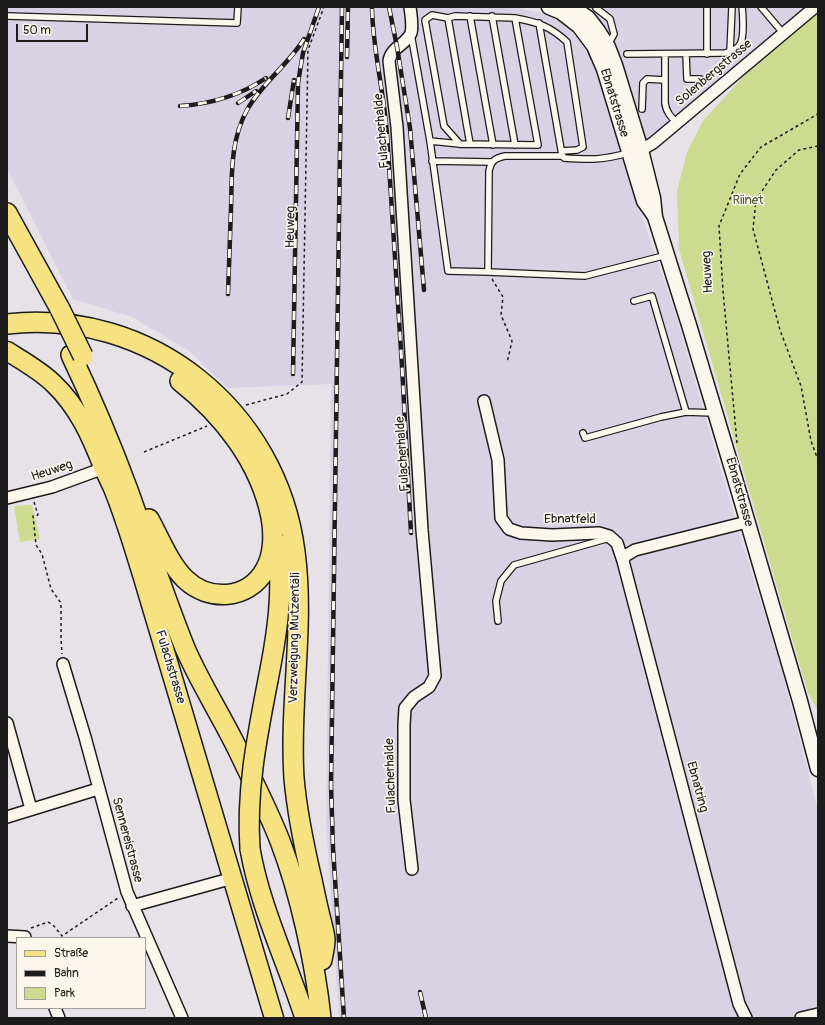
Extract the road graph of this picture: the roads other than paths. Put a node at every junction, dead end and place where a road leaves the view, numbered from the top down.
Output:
1 (238, 7) edge
2 (410, 7) edge
3 (549, 7) edge
4 (572, 7) edge
5 (707, 7) edge
6 (732, 7) edge
7 (742, 7) edge
8 (761, 7) edge
9 (815, 7) edge
10 (590, 15) edge
11 (7, 16) edge
12 (470, 16) junction
13 (492, 16) junction
14 (448, 18) junction
15 (515, 18) junction
16 (539, 23) junction
17 (411, 33) junction
18 (783, 33) junction
19 (730, 52) junction
20 (627, 54) dead end
21 (665, 54) junction
22 (686, 54) junction
23 (707, 54) junction
24 (700, 79) dead end
25 (665, 80) junction
26 (642, 109) dead end
27 (676, 123) junction
28 (430, 141) junction
29 (460, 144) junction
30 (470, 144) junction
31 (493, 145) junction
32 (515, 145) junction
33 (635, 152) junction
34 (562, 154) junction
35 (432, 161) junction
36 (491, 162) junction
37 (7, 213) edge
38 (7, 232) edge
39 (667, 255) junction
40 (488, 272) junction
41 (634, 301) dead end
42 (54, 309) junction
43 (7, 324) edge
44 (7, 337) edge
45 (7, 351) edge
46 (77, 355) junction
47 (484, 401) dead end
48 (686, 412) junction
49 (714, 413) junction
50 (583, 433) dead end
51 (104, 468) junction
52 (7, 498) edge
53 (271, 517) junction
54 (149, 519) junction
55 (747, 522) junction
56 (617, 543) junction
57 (623, 561) junction
58 (498, 621) dead end
59 (63, 664) road end
60 (7, 723) edge
61 (818, 769) edge
62 (98, 789) junction
63 (31, 809) junction
64 (7, 817) edge
65 (412, 869) dead end
66 (233, 878) junction
67 (132, 906) junction
68 (27, 934) edge
69 (7, 936) edge
70 (146, 937) edge
71 (146, 937) edge
72 (322, 960) junction
73 (818, 1014) edge
74 (182, 1018) edge
75 (274, 1018) edge
76 (305, 1018) edge
77 (320, 1018) edge
78 (330, 1018) edge
79 (746, 1018) edge
80 (801, 1018) edge

1 - 11 lane
2 - 17 street
3 - 10 street, Ebnatstrasse
4 - 10 street, Ebnatstrasse
5 - 23 lane
6 - 19 lane
7 - 19 lane
8 - 18 lane
9 - 18 street, Solenbergstrasse
10 - 33 street, Ebnatstrasse
10 - 33 street, Ebnatstrasse
12 - 13 lane
12 - 14 lane
12 - 31 lane
13 - 15 lane
13 - 32 lane
14 - 29 lane
14 - 30 lane
15 - 16 lane
15 - 32 lane
16 - 34 lane
16 - 34 lane
17 - 28 lane
17 - 65 street, Fulacherhalde
18 - 27 street, Solenbergstrasse
19 - 23 lane
20 - 21 lane
21 - 22 lane
21 - 25 lane
22 - 23 lane
22 - 24 lane
25 - 26 lane
25 - 27 lane
27 - 33 street, Solenbergstrasse
28 - 29 lane
28 - 35 lane
29 - 30 lane
30 - 31 lane
31 - 32 lane
33 - 34 lane
33 - 39 street, Ebnatstrasse
34 - 36 lane
35 - 36 lane
35 - 40 lane
36 - 40 lane
37 - 42 highway
38 - 42 highway
39 - 40 lane
39 - 49 street, Ebnatstrasse
41 - 48 lane
42 - 46 highway
43 - 72 highway, Verzweigung Mutzentäli
44 - 53 highway
45 - 51 main road, Fulachstrasse
46 - 54 highway
46 - 77 highway
47 - 56 street, Ebnatfeld
48 - 49 lane
48 - 50 lane
49 - 55 street, Ebnatstrasse
51 - 52 street, Heuweg
51 - 66 main road, Fulachstrasse
53 - 54 highway
53 - 76 highway, Verzweigung Mutzentäli, bridge
54 - 72 highway
55 - 57 street
55 - 61 street, Ebnatstrasse
56 - 57 street, Ebnatring
56 - 58 lane, Ebnatfeld
57 - 79 street, Ebnatring
59 - 62 street, Sennereistrasse
60 - 63 street
62 - 63 street
62 - 67 street, Sennereistrasse
63 - 64 street
66 - 67 street
66 - 75 main road, Fulachstrasse
67 - 71 street, Sennereistrasse
68 - 69 street
70 - 74 street, Sennereistrasse
72 - 78 highway
73 - 80 street

